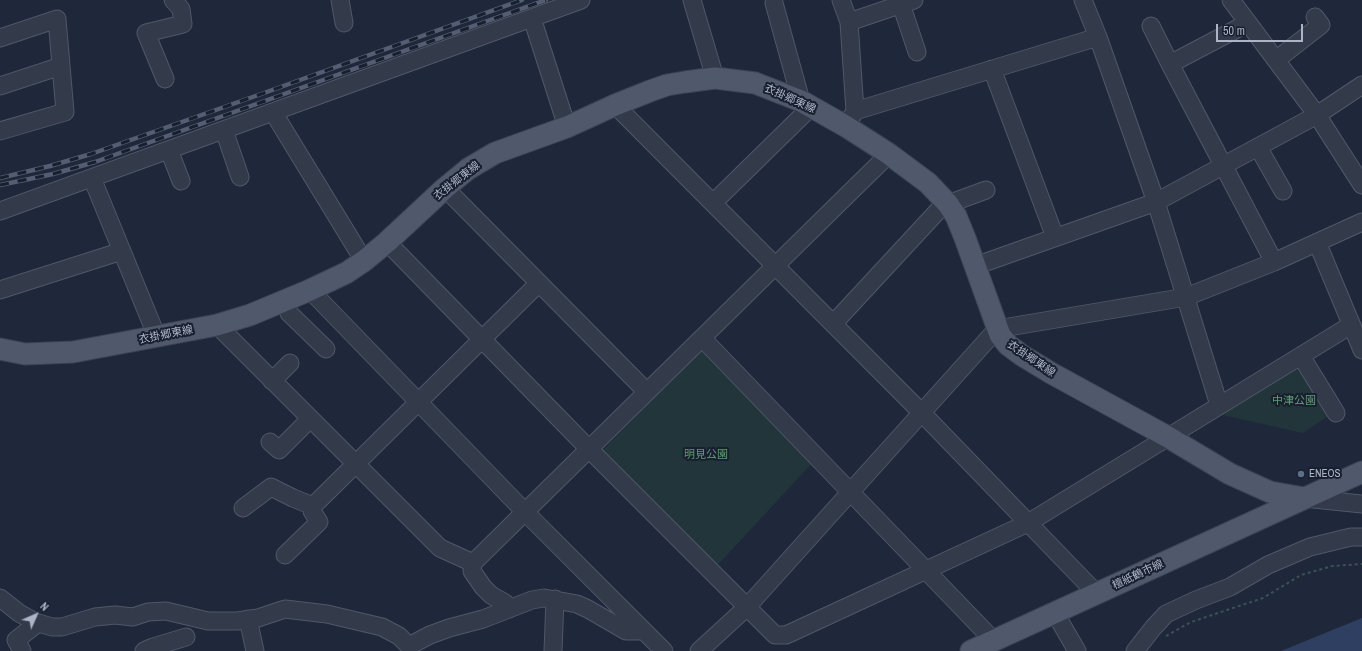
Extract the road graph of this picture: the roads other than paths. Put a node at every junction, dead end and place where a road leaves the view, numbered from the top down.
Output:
1 (173, 0) edge
2 (340, 0) edge
3 (581, 0) edge
4 (692, 0) edge
5 (841, 0) edge
6 (1083, 0) edge
7 (1231, 0) edge
8 (907, 2) edge
9 (774, 3) dead end
10 (1315, 17) dead end
11 (532, 18) junction
12 (849, 22) junction
13 (344, 23) dead end
14 (1248, 23) junction
15 (1151, 26) dead end
16 (1098, 37) junction
17 (0, 38) edge
18 (917, 52) dead end
19 (1276, 60) junction
20 (1170, 64) junction
21 (61, 66) junction
22 (992, 69) junction
23 (165, 78) dead end
24 (715, 78) junction
25 (1362, 85) edge
26 (0, 86) edge
27 (806, 104) junction
28 (615, 105) junction
29 (273, 112) junction
30 (1317, 115) junction
31 (851, 119) junction
32 (567, 127) junction
33 (224, 130) junction
34 (0, 131) edge
35 (1258, 146) junction
36 (169, 150) junction
37 (890, 154) junction
38 (1223, 165) junction
39 (240, 177) dead end
40 (92, 178) junction
41 (181, 181) dead end
42 (1362, 185) edge
43 (445, 188) junction
44 (986, 190) dead end
45 (1283, 191) dead end
46 (1156, 202) junction
47 (713, 203) junction
48 (947, 203) junction
49 (0, 211) edge
50 (1362, 222) edge
51 (1055, 237) junction
52 (387, 242) junction
53 (1316, 242) junction
54 (122, 251) junction
55 (364, 260) junction
56 (1274, 262) junction
57 (775, 266) junction
58 (975, 266) junction
59 (539, 283) junction
60 (0, 290) edge
61 (310, 290) junction
62 (1186, 297) junction
63 (286, 300) junction
64 (833, 324) junction
65 (217, 325) junction
66 (1351, 325) junction
67 (997, 329) junction
68 (157, 337) junction
69 (702, 338) junction
70 (483, 340) junction
71 (1, 346) edge
72 (326, 349) dead end
73 (1362, 350) edge
74 (1301, 356) junction
75 (290, 363) dead end
76 (272, 381) junction
77 (647, 392) junction
78 (418, 402) junction
79 (1219, 405) junction
80 (921, 412) junction
81 (1336, 412) dead end
82 (310, 419) junction
83 (1168, 437) junction
84 (270, 442) dead end
85 (589, 449) junction
86 (355, 464) junction
87 (1362, 472) edge
88 (850, 492) junction
89 (1304, 498) junction
90 (1362, 504) edge
91 (313, 506) junction
92 (243, 508) dead end
93 (525, 512) junction
94 (1028, 523) junction
95 (1362, 537) edge
96 (285, 555) dead end
97 (473, 563) junction
98 (925, 571) junction
99 (1097, 594) junction
100 (0, 598) edge
101 (555, 599) junction
102 (747, 607) junction
103 (509, 609) junction
104 (1055, 613) junction
105 (248, 619) junction
106 (38, 623) junction
107 (644, 631) junction
108 (186, 637) dead end
109 (994, 641) junction
110 (409, 648) edge
111 (22, 651) edge
112 (144, 651) edge
113 (255, 651) edge
114 (553, 651) edge
115 (664, 651) edge
116 (699, 651) edge
117 (971, 651) edge
118 (1078, 651) edge
119 (1135, 651) edge

1 - 23 street
2 - 13 street
3 - 11 street
4 - 24 street
5 - 12 street
6 - 16 street
7 - 14 street
8 - 12 street
8 - 18 street
9 - 27 street
10 - 19 street
11 - 29 street
11 - 32 street
12 - 31 street
14 - 19 street
14 - 20 street
15 - 20 street
16 - 22 street
16 - 46 street
17 - 21 street
19 - 30 street
20 - 38 street
21 - 26 street
21 - 34 street
22 - 31 street
22 - 51 street
24 - 27 main road, 衣掛郷東線
24 - 28 main road, 衣掛郷東線
25 - 30 street
27 - 31 main road, 衣掛郷東線
27 - 47 street
28 - 32 main road, 衣掛郷東線
28 - 47 street
29 - 33 street
29 - 55 street
30 - 35 street
30 - 42 street
31 - 37 main road, 衣掛郷東線
32 - 43 main road, 衣掛郷東線
33 - 36 street
33 - 39 street
35 - 38 street
35 - 45 street
36 - 40 street
36 - 41 street
37 - 48 main road, 衣掛郷東線
37 - 57 street
38 - 46 street
38 - 56 street
40 - 49 street
40 - 54 street
43 - 52 main road, 衣掛郷東線
43 - 59 street
44 - 48 street
46 - 51 street
46 - 62 street
47 - 57 street
48 - 58 main road, 衣掛郷東線
48 - 64 street
50 - 53 street
51 - 58 street
52 - 55 main road, 衣掛郷東線
52 - 70 street
53 - 56 street
53 - 66 street
54 - 60 street
54 - 68 street
55 - 61 main road, 衣掛郷東線
56 - 62 street
57 - 64 street
57 - 69 street
58 - 67 main road, 衣掛郷東線
59 - 70 street
59 - 77 street
61 - 63 main road, 衣掛郷東線
61 - 78 street
62 - 67 street
62 - 79 street
63 - 65 main road, 衣掛郷東線
63 - 72 street
64 - 80 street
65 - 68 main road, 衣掛郷東線
65 - 76 street
66 - 73 street
66 - 74 street
67 - 80 street
67 - 83 main road, 衣掛郷東線
68 - 71 main road, 衣掛郷東線
69 - 77 street
69 - 88 street
70 - 78 street
70 - 85 street
74 - 79 street
74 - 81 street
75 - 76 street
76 - 82 street
77 - 85 street
78 - 86 street
78 - 93 street
79 - 83 street
80 - 88 street
80 - 94 street
82 - 84 street
82 - 86 street
83 - 89 main road, 衣掛郷東線
83 - 94 street
85 - 93 street
85 - 102 street
86 - 91 street
86 - 97 street
87 - 89 main road
88 - 98 street
88 - 102 street
89 - 90 street
89 - 99 main road, 檀紙鶴市線
91 - 92 street
91 - 96 street
93 - 97 street
93 - 107 street
94 - 98 street
94 - 99 street
95 - 119 street
97 - 103 street
98 - 102 street
98 - 109 street
99 - 104 main road, 檀紙鶴市線
100 - 106 street
101 - 103 street
101 - 107 street
101 - 114 street
102 - 116 street
103 - 110 street
104 - 109 main road, 檀紙鶴市線
104 - 118 street
105 - 106 street
105 - 110 street
105 - 113 street
106 - 111 street
107 - 115 street
108 - 112 street
109 - 117 main road, 檀紙鶴市線

